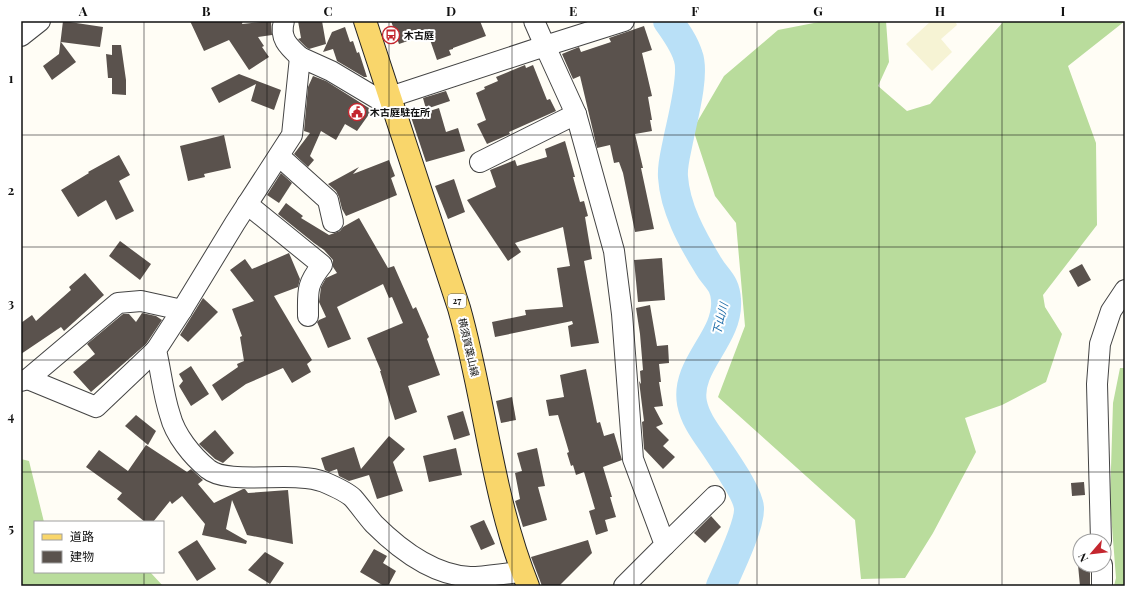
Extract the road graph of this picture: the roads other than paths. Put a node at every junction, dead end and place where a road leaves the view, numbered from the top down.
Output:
1 (40, 21) edge
2 (284, 21) edge
3 (365, 21) edge
4 (534, 21) edge
5 (624, 21) edge
6 (21, 36) edge
7 (545, 46) junction
8 (300, 56) junction
9 (390, 97) junction
10 (576, 114) junction
11 (279, 156) junction
12 (480, 162) dead end
13 (247, 204) junction
14 (333, 222) dead end
15 (1125, 290) edge
16 (182, 310) junction
17 (308, 316) dead end
18 (156, 350) junction
19 (25, 380) edge
20 (715, 496) dead end
21 (1101, 533) edge
22 (665, 545) junction
23 (1102, 573) edge
24 (525, 579) edge
25 (624, 586) edge
26 (1102, 586) edge

1 - 6 street
2 - 8 street
3 - 9 main road, 横須賀葉山線 / 27
4 - 7 street
5 - 7 street
7 - 9 street
7 - 10 street
8 - 9 street
8 - 11 street
9 - 24 main road, 横須賀葉山線 / 27
10 - 12 street
10 - 22 street
11 - 13 street
11 - 14 street
13 - 16 street
13 - 17 street
15 - 21 street
16 - 18 street
16 - 19 street
18 - 19 street
18 - 24 street
20 - 22 street
22 - 25 street
23 - 26 street

